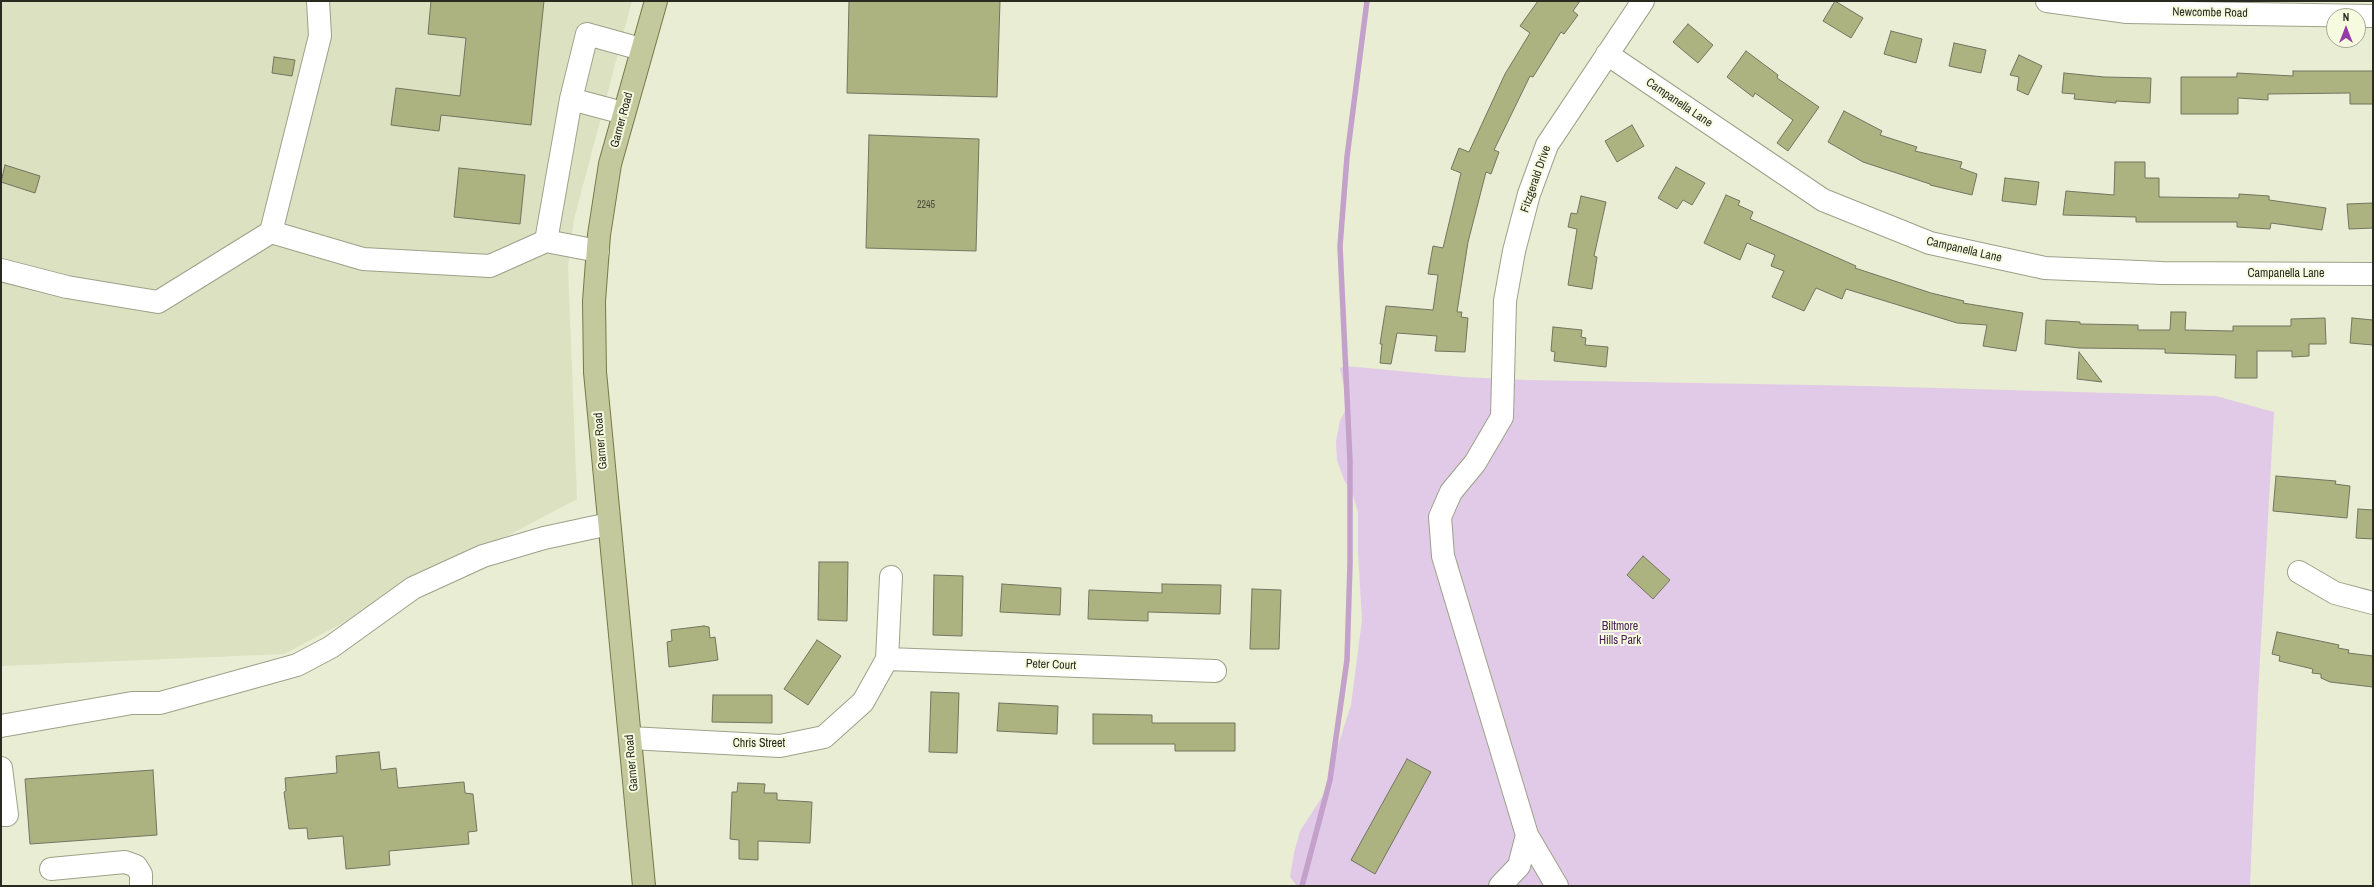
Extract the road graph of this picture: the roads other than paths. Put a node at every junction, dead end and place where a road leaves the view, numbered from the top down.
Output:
1 (318, 1) edge
2 (656, 1) edge
3 (1643, 1) edge
4 (2048, 1) edge
5 (2373, 16) edge
6 (641, 49) junction
7 (1606, 54) junction
8 (571, 99) junction
9 (623, 113) junction
10 (271, 232) junction
11 (546, 241) junction
12 (598, 252) junction
13 (1, 270) edge
14 (2373, 274) edge
15 (609, 524) junction
16 (2299, 572) dead end
17 (891, 577) dead end
18 (2373, 603) edge
19 (887, 659) junction
20 (1215, 671) dead end
21 (1, 726) edge
22 (630, 738) junction
23 (1, 768) edge
24 (1, 815) edge
25 (1527, 835) junction
26 (51, 869) dead end
27 (142, 886) edge
28 (644, 886) edge
29 (1500, 886) edge
30 (1557, 886) edge

1 - 10 street
2 - 6 main road, Garner Road
3 - 7 street, Fitzgerald Drive
4 - 5 street, Newcombe Road
6 - 8 street
6 - 9 main road, Garner Road
7 - 14 street, Campanella Lane
7 - 25 street, Fitzgerald Drive
8 - 9 street
8 - 11 street
9 - 12 main road, Garner Road
10 - 11 street
10 - 13 street
11 - 12 street
12 - 15 main road, Garner Road
15 - 21 street
15 - 22 main road, Garner Road
16 - 18 street
17 - 19 street, Chris Street
19 - 20 street, Peter Court
19 - 22 street, Chris Street
22 - 28 main road, Garner Road
23 - 24 street
25 - 29 street
25 - 30 street, Fitzgerald Drive
26 - 27 street

